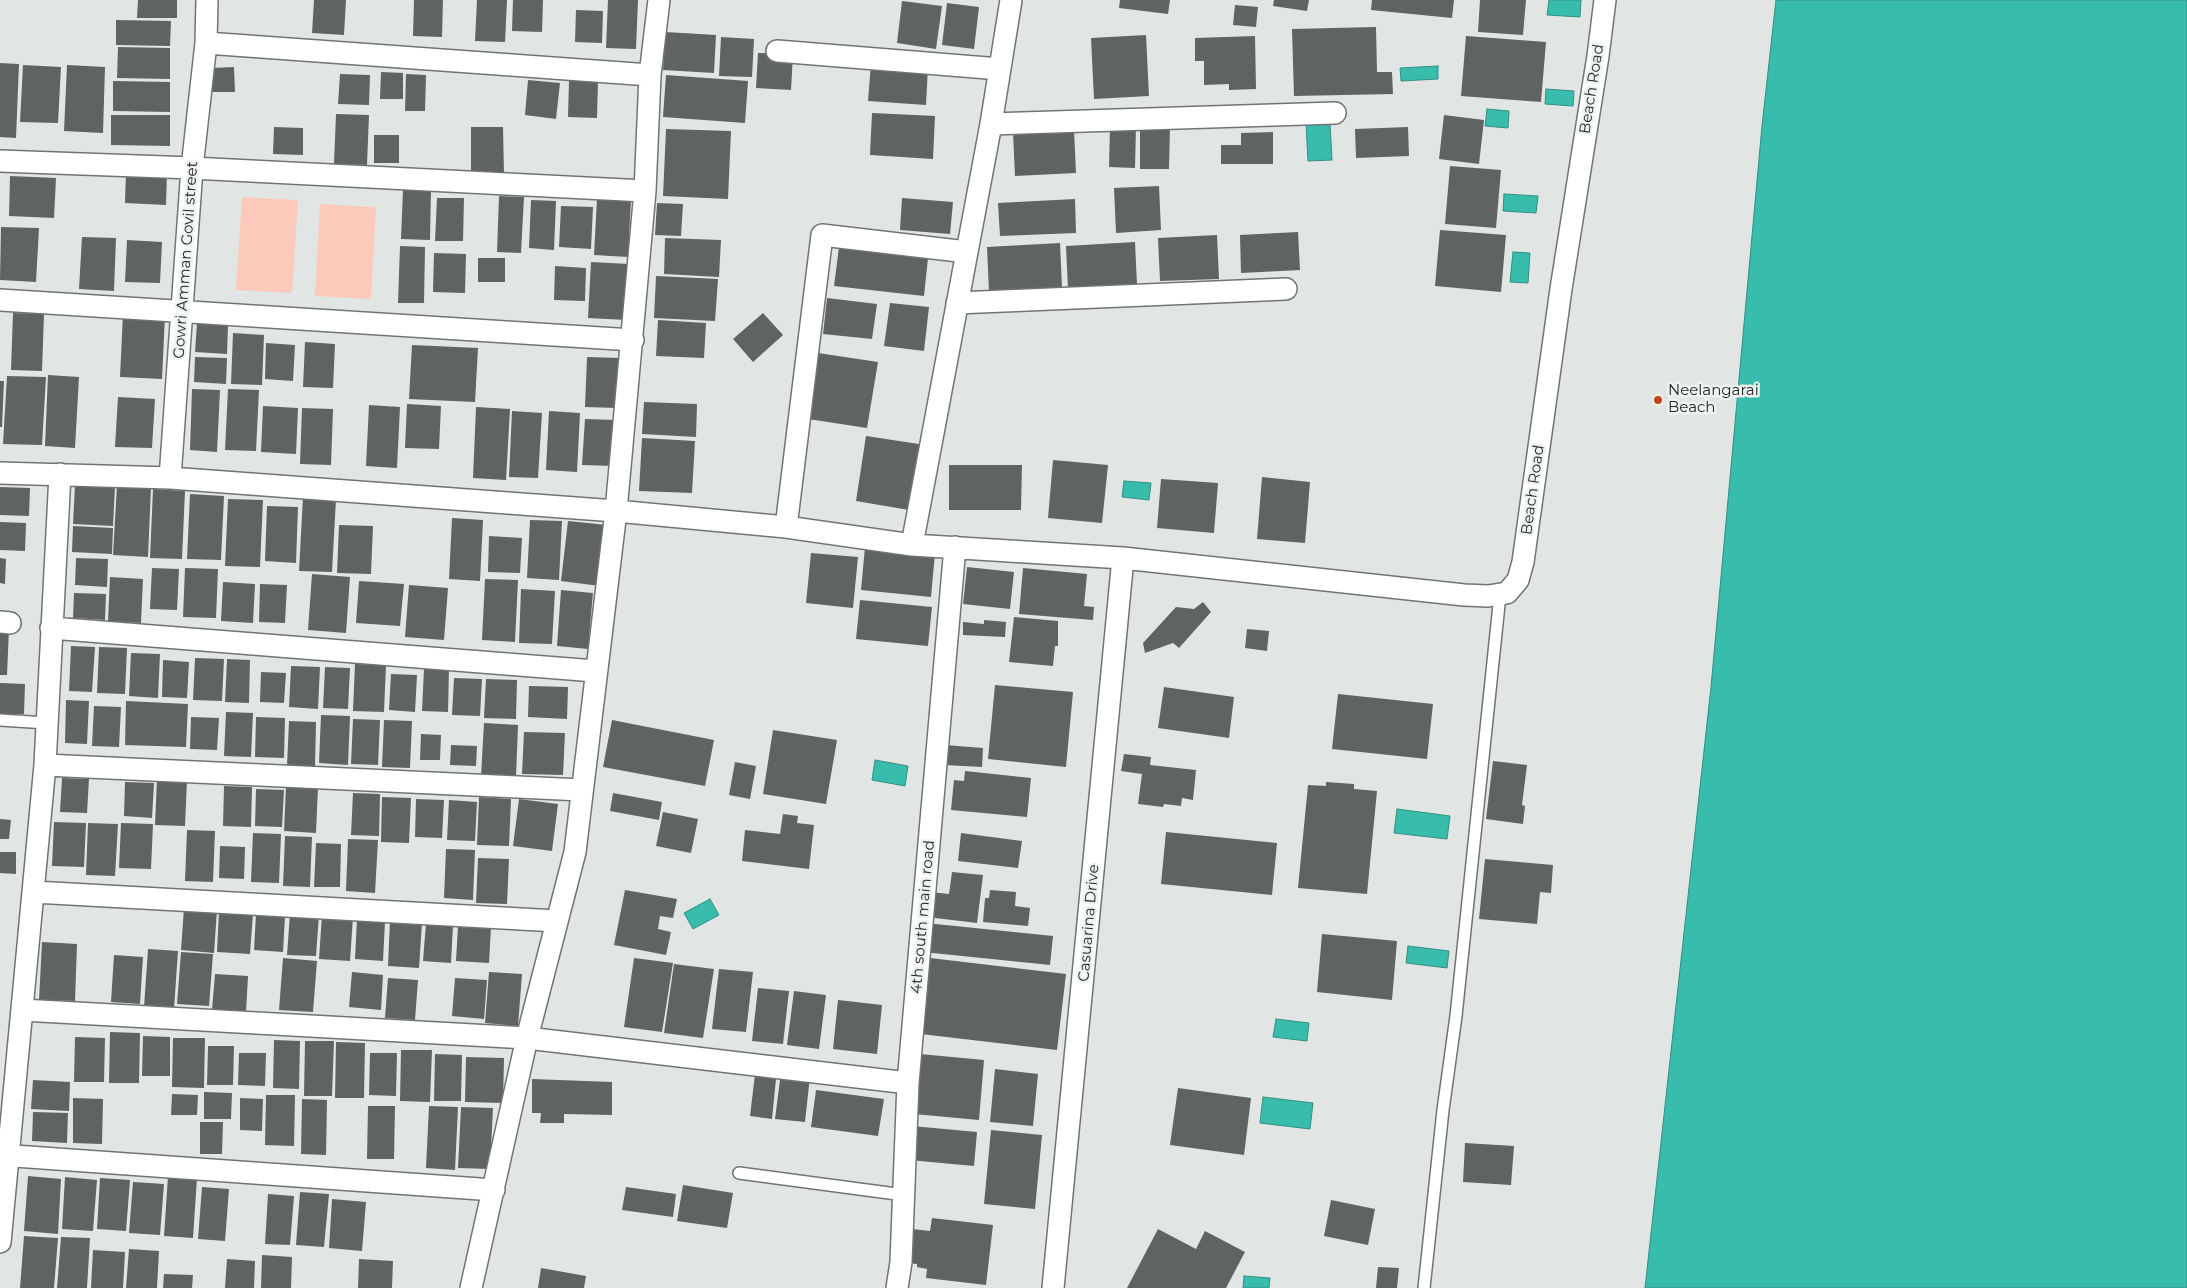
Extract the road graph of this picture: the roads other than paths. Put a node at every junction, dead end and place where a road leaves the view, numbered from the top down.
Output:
1 (207, 0) edge
2 (659, 0) edge
3 (1011, 0) edge
4 (1604, 0) edge
5 (206, 42) junction
6 (776, 51) dead end
7 (1000, 69) junction
8 (650, 74) junction
9 (1335, 113) dead end
10 (991, 124) junction
11 (0, 161) edge
12 (192, 168) junction
13 (645, 191) junction
14 (967, 252) junction
15 (1286, 289) dead end
16 (0, 300) edge
17 (957, 303) junction
18 (182, 311) junction
19 (633, 340) junction
20 (0, 473) edge
21 (60, 474) junction
22 (170, 478) junction
23 (616, 511) junction
24 (786, 527) junction
25 (912, 545) junction
26 (955, 547) junction
27 (1124, 558) junction
28 (1500, 595) junction
29 (51, 628) junction
30 (595, 671) junction
31 (0, 720) edge
32 (47, 723) junction
33 (45, 764) junction
34 (582, 790) junction
35 (34, 892) junction
36 (557, 921) junction
37 (22, 1010) junction
38 (527, 1038) junction
39 (908, 1083) junction
40 (4, 1155) edge
41 (739, 1173) dead end
42 (494, 1190) junction
43 (904, 1195) junction
44 (0, 1242) edge
45 (471, 1288) edge
46 (897, 1288) edge
47 (1054, 1288) edge
48 (1424, 1288) edge

1 - 5 street, Gowri Amman Govil street
2 - 8 street
3 - 7 street
4 - 28 street, Beach Road
5 - 8 street
5 - 12 street, Gowri Amman Govil street
6 - 7 street
7 - 10 street
8 - 13 street
9 - 10 street
10 - 14 street
11 - 12 street
12 - 13 street
12 - 18 street, Gowri Amman Govil street
13 - 19 street
14 - 17 street
14 - 24 street
15 - 17 street
16 - 18 street
17 - 25 street
18 - 19 street
18 - 22 street, Gowri Amman Govil street
19 - 23 street
20 - 21 street
21 - 22 street
21 - 29 street
22 - 23 street
23 - 24 street
23 - 30 street
24 - 25 street
25 - 26 street
26 - 27 street
26 - 39 street, 4th south main road
27 - 28 street
27 - 47 street, Casuarina Drive
28 - 48 lane
29 - 30 street
29 - 32 street
30 - 34 street
31 - 32 lane
32 - 33 street
33 - 34 street
33 - 35 street
34 - 36 street
35 - 36 street
35 - 37 street
36 - 38 street
37 - 38 street
37 - 40 street
38 - 39 street
38 - 42 street
39 - 43 street, 4th south main road
40 - 42 street
40 - 44 street
41 - 43 lane
42 - 45 street
43 - 46 street, 4th south main road

